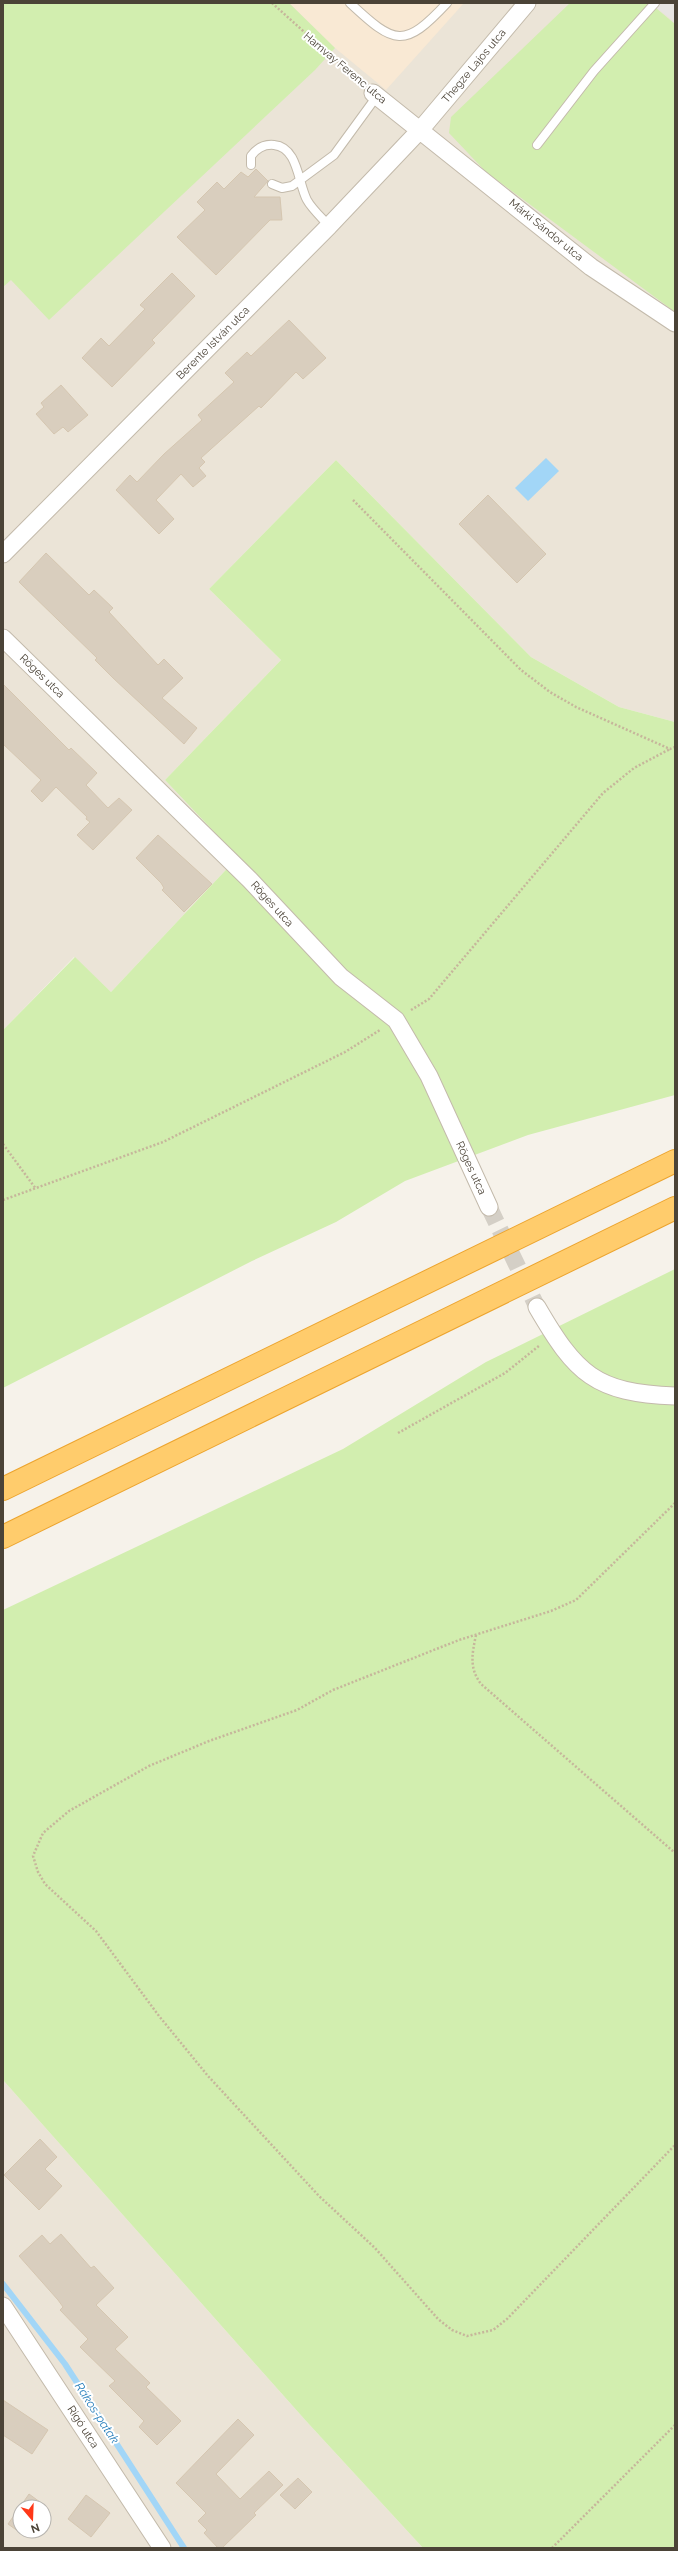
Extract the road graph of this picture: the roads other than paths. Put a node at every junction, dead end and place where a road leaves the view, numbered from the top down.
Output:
1 (350, 3) edge
2 (447, 3) edge
3 (527, 3) edge
4 (655, 3) edge
5 (375, 95) joint
6 (421, 129) junction
7 (538, 145) dead end
8 (251, 165) dead end
9 (299, 181) junction
10 (272, 184) dead end
11 (329, 226) junction
12 (675, 323) edge
13 (3, 554) edge
14 (3, 638) edge
15 (675, 1161) edge
16 (489, 1207) tunnel mouth
17 (675, 1208) edge
18 (537, 1307) tunnel mouth
19 (675, 1396) edge
20 (3, 1489) edge
21 (3, 1537) edge
22 (3, 2306) edge
23 (162, 2548) edge

1 - 2 lane
3 - 6 street, Thegze Lajos utca
4 - 7 lane
5 - 6 street, Hamvay Ferenc utca
5 - 9 lane
6 - 11 street, Berente István utca
6 - 12 street, Márki Sándor utca
8 - 9 lane
9 - 10 lane
9 - 11 lane
11 - 13 street, Berente István utca
14 - 16 street, Röges utca
15 - 20 highway
17 - 21 highway
18 - 19 street
22 - 23 street, Rigó utca

